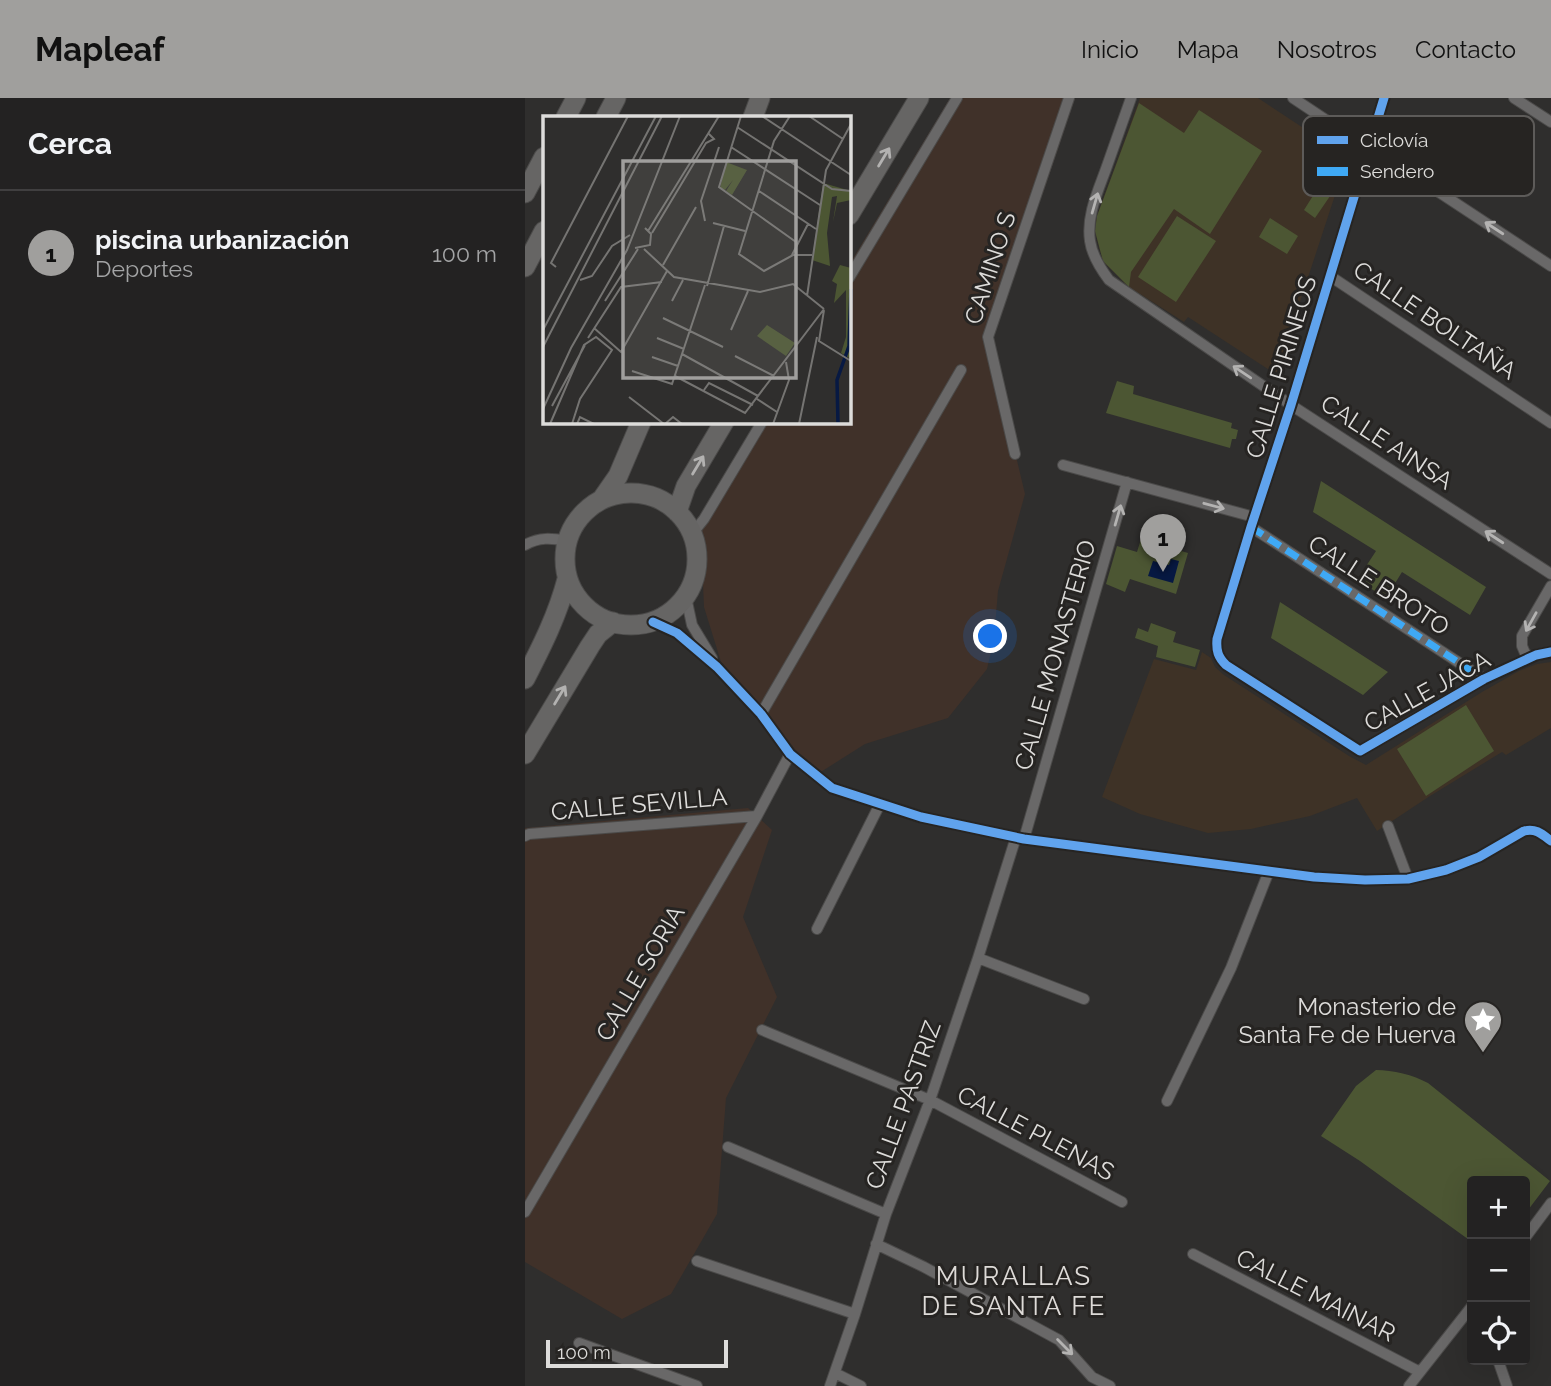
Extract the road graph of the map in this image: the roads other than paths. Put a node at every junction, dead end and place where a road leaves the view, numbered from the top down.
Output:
1 (576, 98) edge
2 (616, 98) edge
3 (760, 98) edge
4 (919, 98) edge
5 (957, 98) edge
6 (1069, 98) edge
7 (1131, 98) edge
8 (1293, 98) edge
9 (1384, 98) edge
10 (1514, 98) edge
11 (567, 116) edge
12 (607, 116) edge
13 (753, 116) edge
14 (1321, 116) edge
15 (1378, 116) edge
16 (1551, 122) edge
17 (543, 159) edge
18 (525, 193) edge
19 (1354, 196) edge
20 (1445, 196) edge
21 (851, 212) edge
22 (543, 233) edge
23 (1551, 266) edge
24 (525, 267) edge
25 (851, 275) edge
26 (1330, 276) junction
27 (961, 370) dead end
28 (1291, 405) junction
29 (1551, 423) edge
30 (640, 424) edge
31 (723, 424) edge
32 (761, 424) edge
33 (1015, 454) dead end
34 (1063, 465) dead end
35 (1127, 482) junction
36 (602, 499) junction
37 (677, 512) junction
38 (1252, 522) junction
39 (692, 534) junction
40 (567, 541) junction
41 (525, 545) edge
42 (1551, 574) edge
43 (567, 579) junction
44 (1551, 586) edge
45 (686, 597) junction
46 (614, 622) junction
47 (653, 622) junction
48 (1551, 652) edge
49 (1530, 657) junction
50 (717, 667) junction
51 (525, 678) edge
52 (1484, 679) junction
53 (761, 714) junction
54 (1360, 751) joint
55 (525, 754) edge
56 (790, 754) junction
57 (880, 804) junction
58 (757, 816) junction
59 (1388, 826) dead end
60 (525, 836) edge
61 (1020, 838) junction
62 (1551, 841) edge
63 (1269, 871) junction
64 (1408, 879) junction
65 (817, 929) dead end
66 (978, 958) junction
67 (1084, 999) dead end
68 (762, 1030) dead end
69 (930, 1100) junction
70 (1167, 1101) dead end
71 (728, 1147) dead end
72 (1122, 1202) dead end
73 (1551, 1203) edge
74 (525, 1212) edge
75 (886, 1213) junction
76 (1530, 1231) edge
77 (877, 1244) junction
78 (1193, 1254) dead end
79 (697, 1261) dead end
80 (1467, 1312) edge
81 (855, 1314) junction
82 (579, 1343) dead end
83 (1500, 1365) edge
84 (1420, 1372) junction
85 (835, 1373) junction
86 (697, 1386) edge
87 (830, 1386) edge
88 (861, 1386) edge
89 (1110, 1386) edge
90 (1409, 1386) edge
91 (1507, 1386) edge

1 - 11 highway
2 - 12 highway
3 - 13 highway
21 -> 4 highway
5 - 25 street
6 - 33 street, CAMINO S
28 -> 7 street, CALLE AINSA
8 - 14 street
9 - 15 street, CALLE PIRINEOS
10 - 16 street
17 - 18 highway
19 - 26 street, CALLE PIRINEOS
23 -> 20 street
22 - 24 highway
26 - 28 street, CALLE PIRINEOS
26 - 29 street, CALLE BOLTAÑA
27 - 53 street
28 - 38 street, CALLE PIRINEOS
42 -> 28 street, CALLE AINSA
30 - 36 highway
37 -> 31 highway
32 - 39 street
34 - 35 street, CALLE BROTO
35 -> 38 street, CALLE BROTO
61 -> 35 street, CALLE MONASTERIO
36 - 37 highway
36 - 40 highway
37 - 39 highway
38 - 52 street, CALLE BROTO
38 - 54 street, CALLE PIRINEOS
39 - 45 highway
40 - 41 street
40 - 43 highway
43 - 46 highway
43 - 51 highway
44 -> 49 street, CALLE JACA
45 - 47 highway
45 - 50 street
46 - 47 highway
55 -> 46 highway
47 - 50 street
48 - 49 street, CALLE JACA
49 - 52 street, CALLE JACA
50 - 53 street
52 - 54 street, CALLE JACA
53 - 56 street
56 - 57 street
56 - 58 street, CALLE SORIA
57 - 61 street
57 - 65 street
58 - 60 street, CALLE SEVILLA
58 - 74 street, CALLE SORIA
59 - 64 street
61 - 63 street
61 - 66 street, CALLE PASTRIZ
62 - 64 street
63 - 64 street
63 - 70 street
66 - 67 street
66 - 69 street, CALLE PASTRIZ
68 - 69 street, CALLE PLENAS
69 - 72 street, CALLE PLENAS
69 - 75 street, CALLE PASTRIZ
71 - 75 street
73 - 76 street
75 - 77 street, CALLE PASTRIZ
77 - 81 street, CALLE PASTRIZ
77 -> 89 street
78 - 84 street, CALLE MAINAR
79 - 81 street
80 - 84 street
81 - 85 street, CALLE PASTRIZ
82 - 86 street
83 - 91 street
84 - 90 street
85 - 87 street, CALLE PASTRIZ
85 - 88 street

